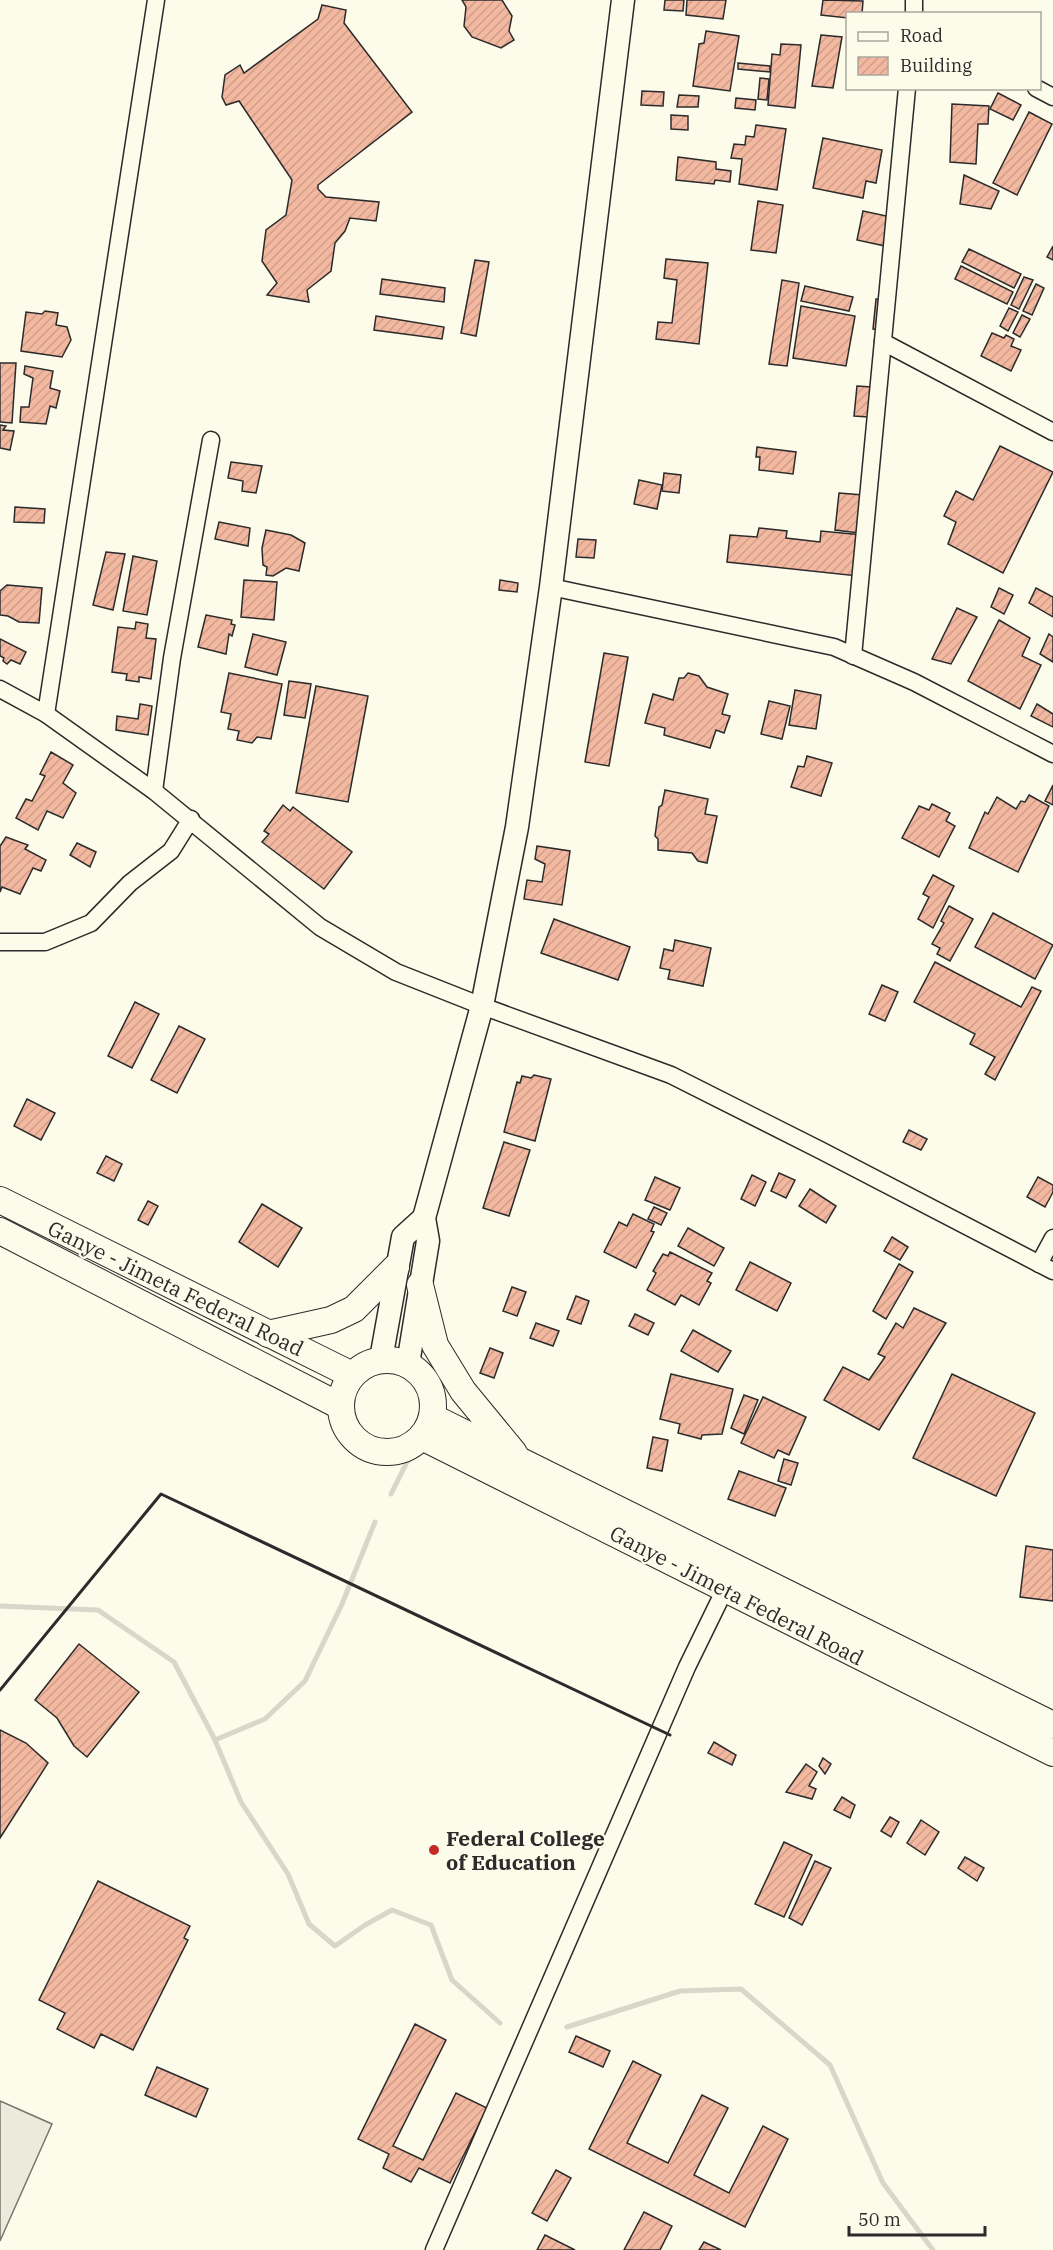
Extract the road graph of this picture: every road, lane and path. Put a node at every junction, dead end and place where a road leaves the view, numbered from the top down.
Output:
1 (156, 0) edge
2 (623, 0) edge
3 (907, 90) edge
4 (883, 342) junction
5 (1053, 432) edge
6 (210, 440) dead end
7 (551, 587) junction
8 (853, 656) junction
9 (0, 688) edge
10 (46, 714) junction
11 (1053, 754) edge
12 (154, 791) junction
13 (191, 819) junction
14 (0, 942) edge
15 (482, 1006) junction
16 (0, 1200) edge
17 (424, 1218) junction
18 (0, 1231) edge
19 (1053, 1238) edge
20 (396, 1267) junction
21 (1046, 1268) edge
22 (420, 1285) junction
23 (268, 1334) junction
24 (381, 1359) junction
25 (408, 1364) junction
26 (352, 1375) junction
27 (340, 1406) junction
28 (427, 1427) junction
29 (518, 1458) junction
30 (736, 1566) junction
31 (724, 1590) junction
32 (1053, 1725) edge
33 (1053, 1753) edge
34 (434, 2250) edge

1 - 10 street
2 - 7 main road
3 - 4 street
4 - 5 street
4 - 8 street
6 - 12 street
7 - 8 street
7 - 15 main road
8 - 11 street
9 - 10 street
10 - 12 street
12 - 13 street
13 - 14 street
13 - 15 street
15 - 17 main road
15 - 21 street
16 - 23 main road, Ganye - Jimeta Federal Road
17 - 20 main road
17 - 22 main road
18 - 27 main road, Ganye - Jimeta Federal Road
19 - 21 street
20 - 23 main road
20 - 24 main road
22 - 25 main road
22 - 29 main road
23 - 26 main road, Ganye - Jimeta Federal Road
24 - 25 main road
24 - 26 main road
25 - 28 main road
26 - 27 main road
27 - 28 main road
28 - 29 main road, Ganye - Jimeta Federal Road
28 - 31 main road, Ganye - Jimeta Federal Road
29 - 30 main road, Ganye - Jimeta Federal Road
30 - 31 street
30 - 32 main road, Ganye - Jimeta Federal Road
31 - 33 main road, Ganye - Jimeta Federal Road
31 - 34 street

